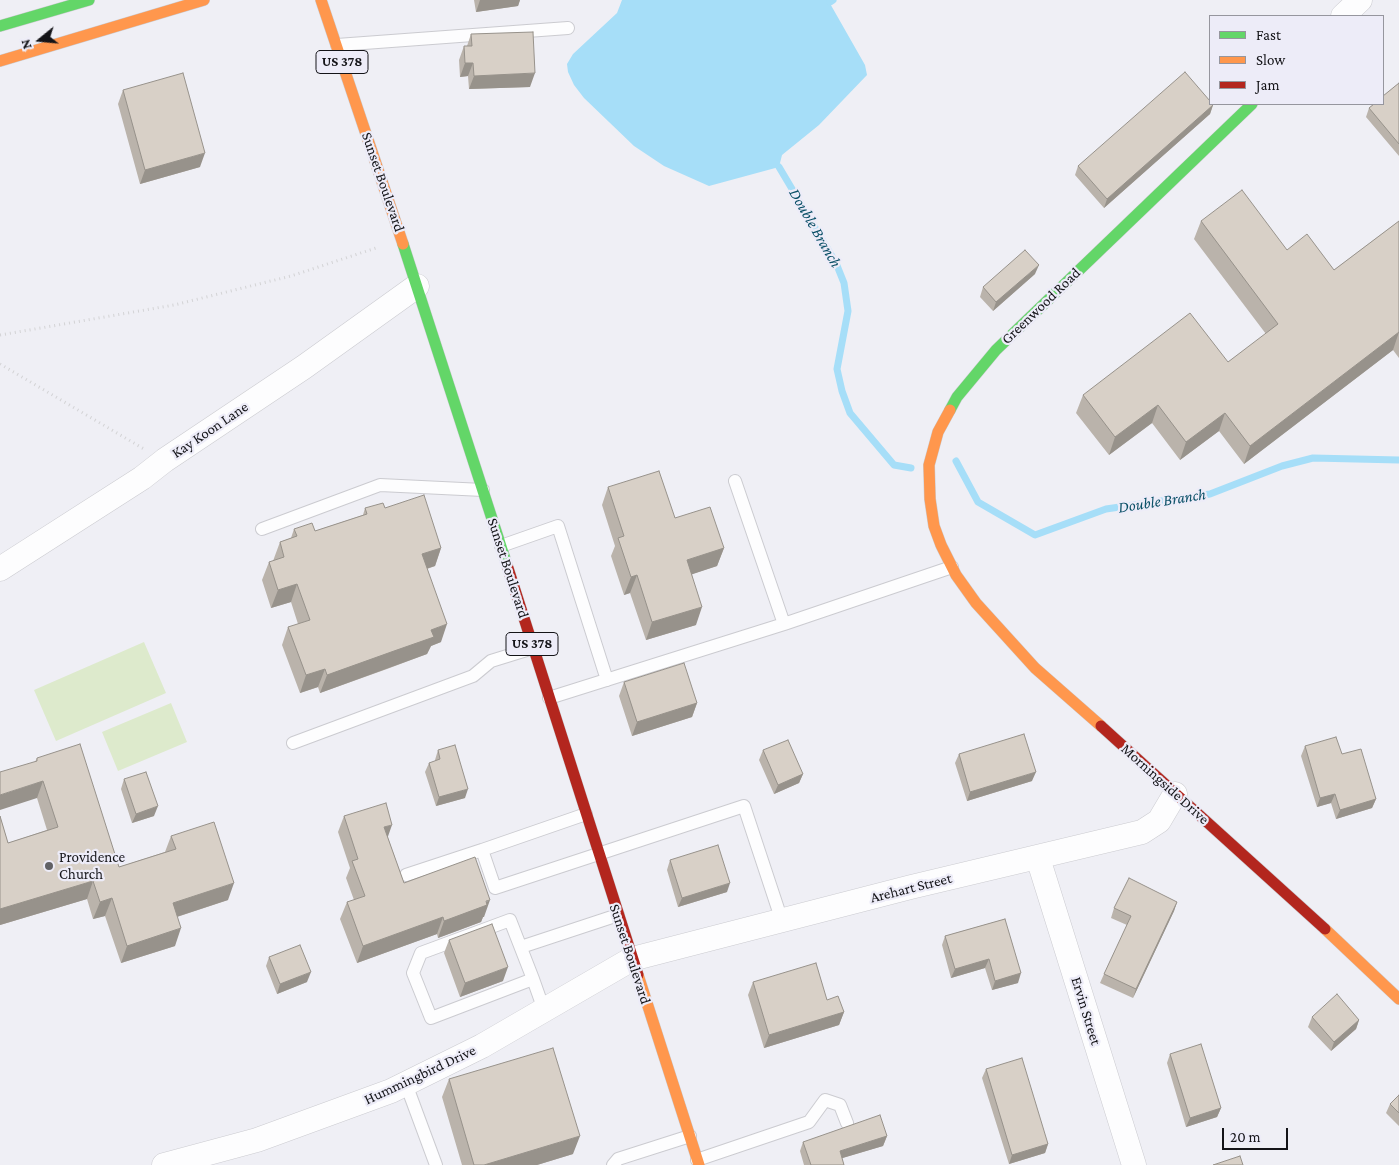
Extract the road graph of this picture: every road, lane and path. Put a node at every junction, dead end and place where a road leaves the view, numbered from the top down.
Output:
1 (89, 0) edge
2 (204, 0) edge
3 (321, 0) edge
4 (1360, 0) edge
5 (1344, 15) edge
6 (0, 26) edge
7 (568, 28) dead end
8 (337, 45) junction
9 (0, 61) edge
10 (1251, 105) edge
11 (402, 240) junction
12 (418, 286) junction
13 (0, 335) edge
14 (0, 364) edge
15 (142, 478) junction
16 (735, 481) dead end
17 (483, 490) junction
18 (262, 529) dead end
19 (500, 546) junction
20 (949, 561) junction
21 (0, 569) edge
22 (784, 624) junction
23 (533, 648) junction
24 (607, 680) junction
25 (549, 698) junction
26 (293, 743) dead end
27 (1175, 794) junction
28 (586, 814) junction
29 (482, 850) junction
30 (598, 853) junction
31 (1038, 858) junction
32 (406, 875) dead end
33 (618, 915) junction
34 (782, 920) junction
35 (521, 947) junction
36 (632, 959) junction
37 (533, 979) junction
38 (1399, 999) edge
39 (544, 1010) junction
40 (406, 1084) junction
41 (847, 1123) dead end
42 (690, 1136) junction
43 (698, 1162) edge
44 (164, 1165) edge
45 (436, 1165) edge
46 (613, 1165) edge
47 (1134, 1165) edge

1 - 6 street
2 - 9 street
3 - 8 street, Sunset Boulevard / US 378
4 - 5 street
7 - 8 lane
8 - 11 street, Sunset Boulevard / US 378
10 - 20 street, Greenwood Road
11 - 12 street, Sunset Boulevard / US 378
11 - 13 path
12 - 15 street, Kay Koon Lane
12 - 17 street, Sunset Boulevard / US 378
14 - 15 path
15 - 21 street, Kay Koon Lane
16 - 22 lane
17 - 18 lane
17 - 19 street, Sunset Boulevard / US 378
19 - 23 street, Sunset Boulevard / US 378
19 - 24 lane
20 - 22 lane
20 - 27 street, Morningside Drive
22 - 24 lane
23 - 25 street, Sunset Boulevard / US 378
23 - 26 lane
24 - 25 lane
25 - 28 street, Sunset Boulevard / US 378
27 - 31 street, Arehart Street
27 - 38 street, Morningside Drive
28 - 29 lane
28 - 30 street, Sunset Boulevard / US 378
29 - 30 lane
29 - 32 lane
30 - 33 street, Sunset Boulevard / US 378
30 - 34 lane
31 - 34 street, Arehart Street
31 - 47 street, Ervin Street
33 - 35 lane
33 - 36 street, Sunset Boulevard / US 378
34 - 36 street, Arehart Street
35 - 37 lane
35 - 37 lane
36 - 39 street, Hummingbird Drive
36 - 42 street, Sunset Boulevard / US 378
37 - 39 lane
39 - 40 street, Hummingbird Drive
40 - 44 street, Hummingbird Drive
40 - 45 lane
41 - 43 lane
42 - 43 street, Sunset Boulevard / US 378
42 - 46 lane

